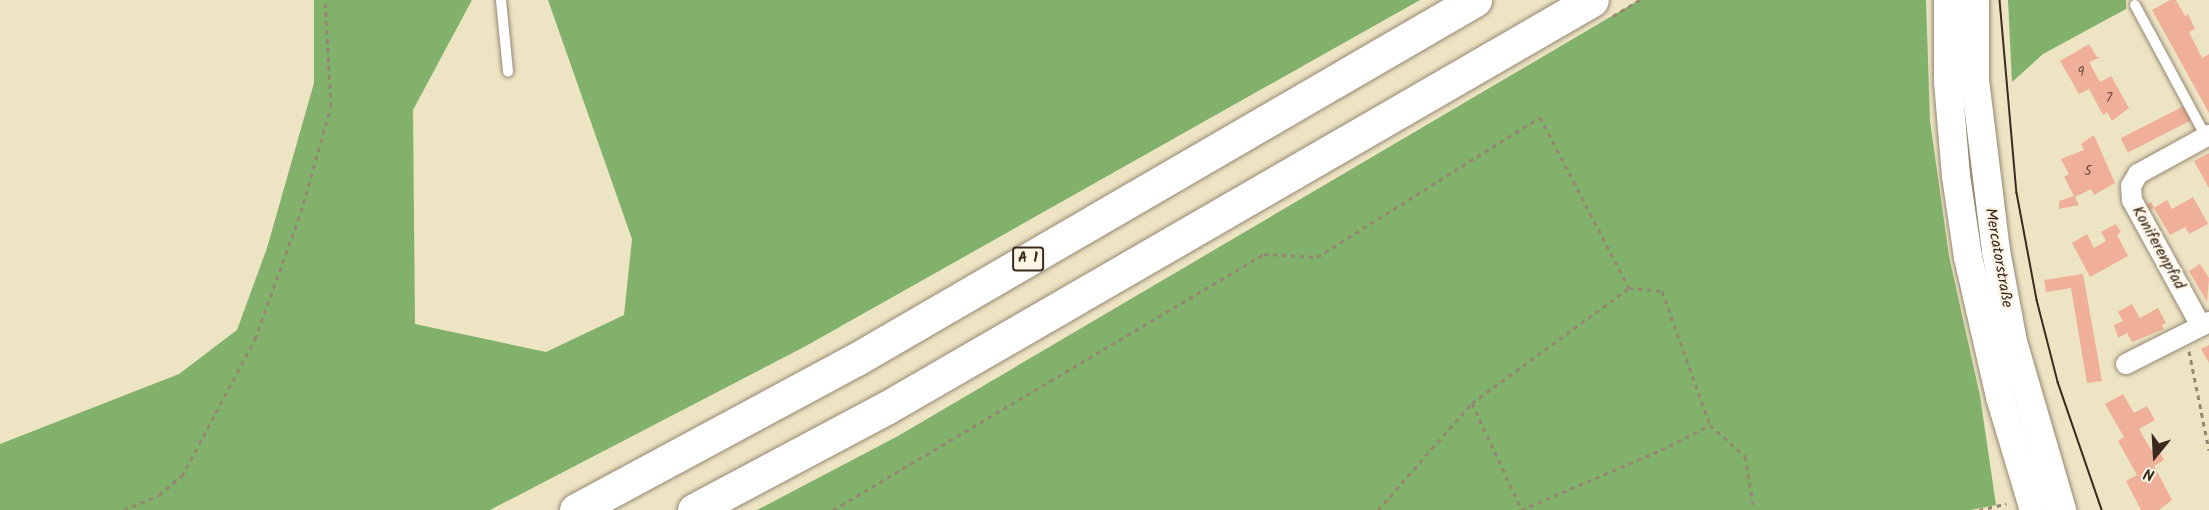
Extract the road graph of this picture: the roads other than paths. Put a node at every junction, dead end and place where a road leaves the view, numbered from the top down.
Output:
1 (501, 0) edge
2 (1475, 0) edge
3 (1592, 0) edge
4 (1948, 0) edge
5 (1975, 0) edge
6 (2135, 5) dead end
7 (508, 72) dead end
8 (2207, 136) edge
9 (2004, 285) junction
10 (2199, 327) edge
11 (2126, 364) dead end
12 (2016, 450) junction
13 (2016, 507) edge
14 (576, 510) edge
15 (694, 510) edge
16 (2034, 510) edge
17 (2062, 510) edge
18 (2077, 510) edge

1 - 7 lane
2 - 14 highway, A 1
3 - 15 highway
4 - 12 main road, Mercatorstraße
5 - 9 main road, Mercatorstraße
6 - 8 lane, Koniferenpfad
8 - 10 street, Koniferenpfad
9 - 17 main road, Mercatorstraße
9 - 18 main road
10 - 11 street
12 - 13 main road
12 - 16 main road, Mercatorstraße

